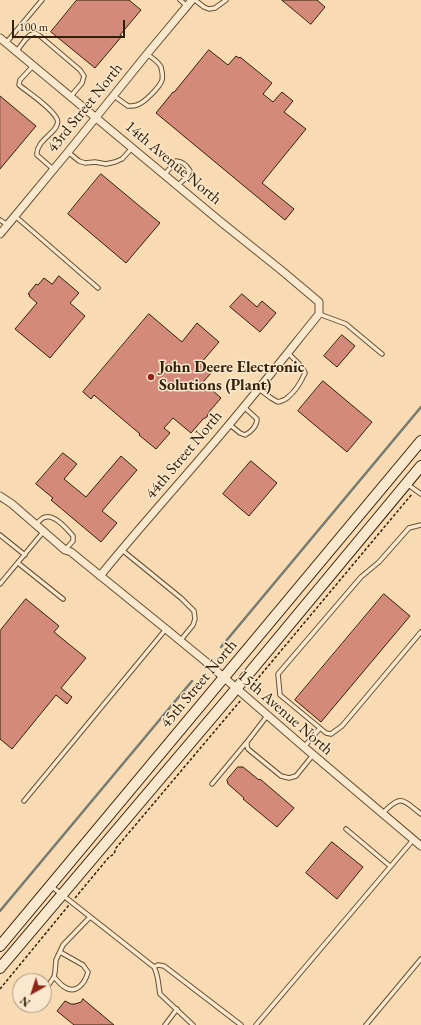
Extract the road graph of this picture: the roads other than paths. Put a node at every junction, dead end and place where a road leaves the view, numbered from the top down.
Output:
1 (42, 0) edge
2 (180, 0) edge
3 (226, 0) edge
4 (192, 2) edge
5 (0, 38) edge
6 (6, 44) junction
7 (16, 52) junction
8 (147, 54) junction
9 (33, 65) junction
10 (71, 96) junction
11 (114, 96) junction
12 (97, 118) junction
13 (133, 147) junction
14 (68, 152) junction
15 (53, 169) junction
16 (165, 174) junction
17 (178, 185) junction
18 (15, 216) junction
19 (0, 220) edge
20 (8, 225) junction
21 (0, 234) edge
22 (98, 288) dead end
23 (319, 314) junction
24 (288, 353) junction
25 (382, 354) dead end
26 (258, 389) junction
27 (244, 406) junction
28 (229, 424) junction
29 (421, 441) edge
30 (421, 466) edge
31 (406, 484) junction
32 (421, 494) edge
33 (0, 496) edge
34 (35, 525) junction
35 (421, 525) edge
36 (44, 531) junction
37 (0, 536) edge
38 (122, 549) junction
39 (65, 550) junction
40 (24, 555) junction
41 (18, 563) junction
42 (100, 576) junction
43 (0, 584) edge
44 (63, 599) dead end
45 (166, 629) junction
46 (421, 632) edge
47 (180, 641) junction
48 (224, 678) junction
49 (236, 689) junction
50 (268, 716) junction
51 (320, 728) junction
52 (247, 742) junction
53 (304, 747) junction
54 (313, 755) junction
55 (212, 784) dead end
56 (24, 801) dead end
57 (382, 814) junction
58 (421, 814) edge
59 (346, 829) dead end
60 (413, 840) junction
61 (421, 846) edge
62 (390, 866) junction
63 (50, 885) junction
64 (62, 895) junction
65 (90, 917) junction
66 (0, 946) edge
67 (60, 952) junction
68 (421, 958) edge
69 (154, 967) junction
70 (0, 968) edge
71 (54, 977) junction
72 (52, 980) edge
73 (177, 1009) junction
74 (165, 1025) edge
75 (193, 1025) edge
76 (241, 1025) edge
77 (256, 1025) edge
78 (366, 1025) edge

1 - 6 lane
2 - 4 lane
3 - 4 lane
4 - 8 street, 43rd Street North
5 - 6 street, 14th Avenue North
6 - 7 street, 14th Avenue North
7 - 9 street, 14th Avenue North
7 - 10 lane
8 - 11 street, 43rd Street North
8 - 11 lane
9 - 10 street, 14th Avenue North
9 - 15 lane
10 - 12 street, 14th Avenue North
11 - 12 street, 43rd Street North
12 - 13 street, 14th Avenue North
12 - 14 street, 43rd Street North
13 - 14 lane
13 - 16 street, 14th Avenue North
14 - 15 street, 43rd Street North
15 - 18 street, 43rd Street North
16 - 17 street, 14th Avenue North
16 - 17 lane
17 - 23 street, 14th Avenue North
18 - 20 street, 43rd Street North
18 - 22 lane
19 - 20 lane
20 - 21 street, 43rd Street North
23 - 24 street, 44th Street North
23 - 25 lane
24 - 26 street, 44th Street North
24 - 26 lane
26 - 27 street, 44th Street North
27 - 28 street, 44th Street North
27 - 28 lane
28 - 38 street, 44th Street North
29 - 48 main road, 45th Street North
30 - 31 main road, 45th Street North
31 - 32 lane
31 - 49 main road, 45th Street North
33 - 34 street, 15th Avenue North
34 - 36 street, 15th Avenue North
34 - 39 lane
35 - 51 lane
36 - 39 street, 15th Avenue North
36 - 40 lane
37 - 40 lane
38 - 42 street, 44th Street North
38 - 47 lane
39 - 42 street, 15th Avenue North
40 - 41 lane
41 - 43 lane
41 - 44 lane
42 - 45 street, 15th Avenue North
45 - 47 street, 15th Avenue North
45 - 56 lane
46 - 51 lane
47 - 48 street, 15th Avenue North
48 - 49 street, 15th Avenue North
48 - 63 main road, 45th Street North
49 - 50 street, 15th Avenue North
49 - 64 main road, 45th Street North
50 - 52 lane
50 - 53 street, 15th Avenue North
51 - 53 lane
52 - 54 lane
52 - 55 lane
53 - 54 street, 15th Avenue North
54 - 57 street, 15th Avenue North
57 - 58 lane
57 - 60 street, 15th Avenue North
59 - 62 lane
60 - 61 street, 15th Avenue North
60 - 62 lane
62 - 77 lane
63 - 64 lane
63 - 66 main road, 45th Street North
64 - 65 lane
64 - 70 main road, 45th Street North
65 - 67 lane
65 - 69 lane
67 - 71 lane
67 - 71 lane
68 - 78 lane
69 - 73 lane
69 - 76 lane
71 - 72 lane
73 - 74 lane
73 - 75 lane

